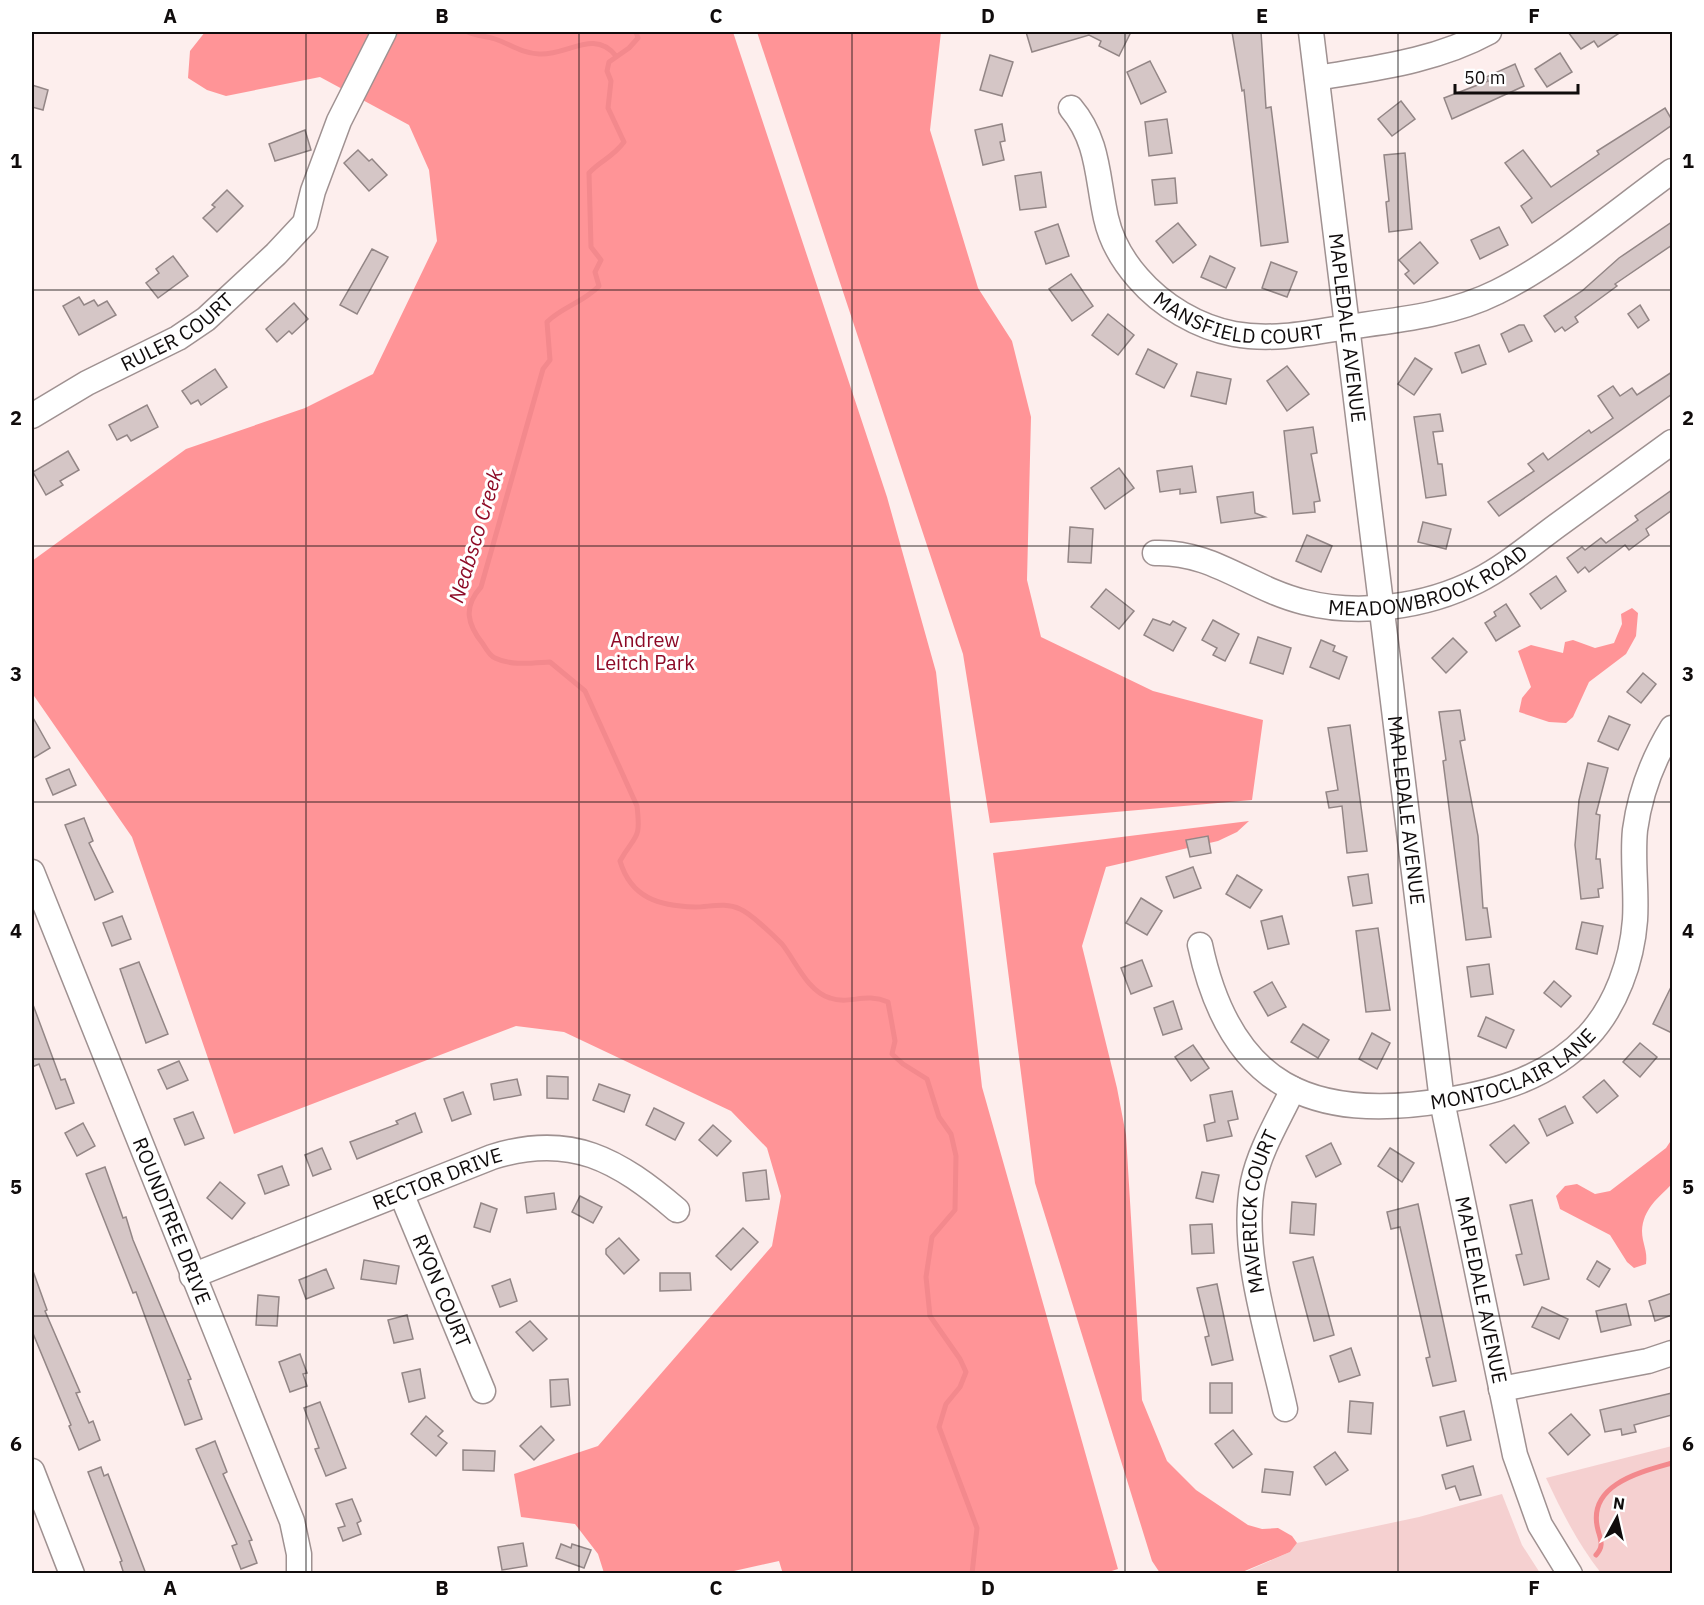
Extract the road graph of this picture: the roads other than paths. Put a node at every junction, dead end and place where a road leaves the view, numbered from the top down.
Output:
1 (384, 32) edge
2 (1311, 32) edge
3 (1489, 32) edge
4 (1317, 78) junction
5 (1071, 108) dead end
6 (1672, 171) edge
7 (1347, 327) junction
8 (32, 416) edge
9 (1672, 442) edge
10 (1155, 553) dead end
11 (1381, 607) junction
12 (1672, 728) edge
13 (32, 872) edge
14 (1200, 945) dead end
15 (1293, 1089) junction
16 (1442, 1101) junction
17 (401, 1193) junction
18 (677, 1210) dead end
19 (192, 1276) junction
20 (1672, 1353) edge
21 (1501, 1389) junction
22 (483, 1390) dead end
23 (1286, 1408) dead end
24 (32, 1471) edge
25 (72, 1574) edge
26 (299, 1574) edge
27 (1570, 1574) edge

1 - 8 street, RULER COURT
2 - 4 street, MAPLEDALE AVENUE
3 - 4 street
4 - 7 street, MAPLEDALE AVENUE
5 - 7 street, MANSFIELD COURT
6 - 7 street, MANSFIELD COURT
7 - 11 street, MAPLEDALE AVENUE
9 - 11 street, MEADOWBROOK ROAD
10 - 11 street, MEADOWBROOK ROAD
11 - 16 street, MAPLEDALE AVENUE
12 - 16 street, MONTOCLAIR LANE
13 - 19 street, ROUNDTREE DRIVE
14 - 15 street, MONTOCLAIR LANE
15 - 16 street, MONTOCLAIR LANE
15 - 23 street, MAVERICK COURT
16 - 21 street, MAPLEDALE AVENUE
17 - 18 street, RECTOR DRIVE
17 - 19 street, RECTOR DRIVE
17 - 22 street, RYON COURT
19 - 26 street, ROUNDTREE DRIVE
20 - 21 street
21 - 27 street, MAPLEDALE AVENUE
24 - 25 street

